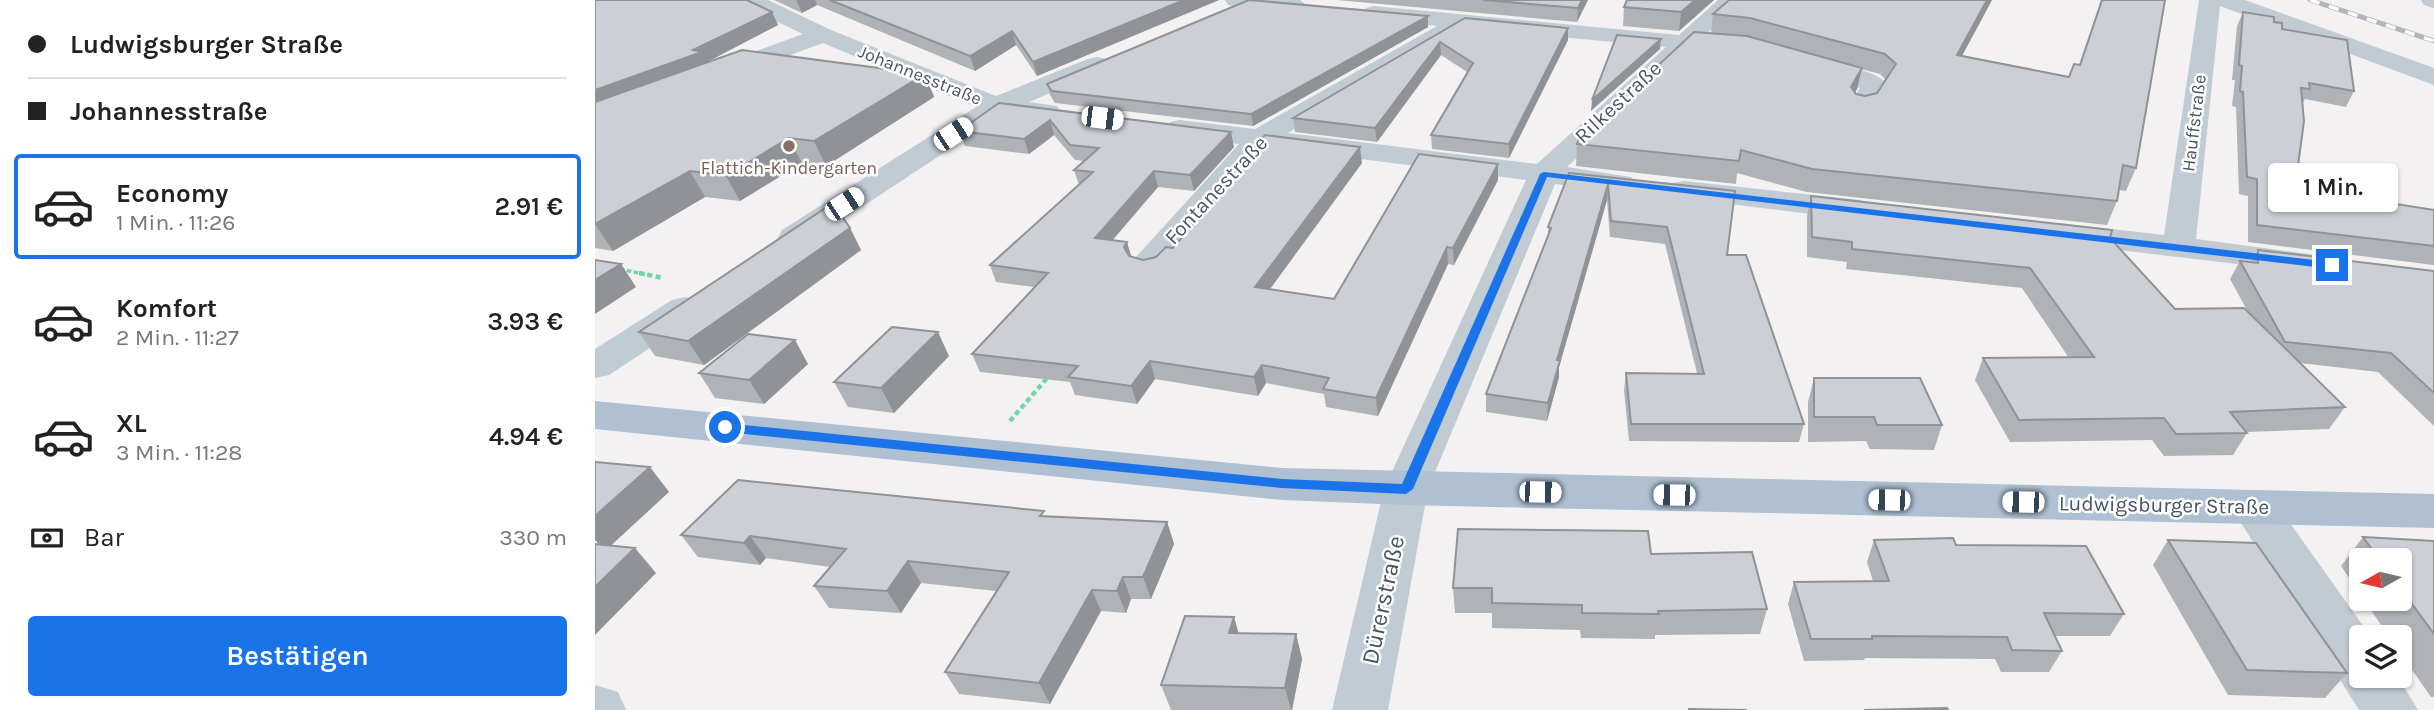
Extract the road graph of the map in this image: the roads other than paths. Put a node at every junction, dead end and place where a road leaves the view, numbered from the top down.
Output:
1 (750, 0) edge
2 (1731, 0) edge
3 (2210, 0) edge
4 (2224, 0) edge
5 (1244, 1) edge
6 (1313, 8) edge
7 (1354, 11) edge
8 (1209, 18) edge
9 (1461, 21) junction
10 (823, 35) junction
11 (1683, 42) junction
12 (1721, 45) edge
13 (1121, 54) edge
14 (1779, 59) edge
15 (2434, 77) edge
16 (696, 82) edge
17 (996, 106) junction
18 (1861, 107) edge
19 (1075, 115) edge
20 (1155, 125) edge
21 (1261, 137) junction
22 (1544, 174) junction
23 (1889, 214) edge
24 (2027, 229) edge
25 (2179, 246) junction
26 (771, 252) edge
27 (1148, 264) edge
28 (2327, 265) edge
29 (714, 289) edge
30 (595, 366) edge
31 (595, 415) edge
32 (1406, 489) junction
33 (2254, 507) junction
34 (2434, 511) edge
35 (2349, 648) edge
36 (2375, 688) edge
37 (1360, 710) edge
38 (2390, 710) edge

1 - 10 street, Johannesstraße
2 - 11 street, Rilkestraße
3 - 25 street, Hauffstraße
4 - 15 street
5 - 6 street
5 - 8 street
7 - 9 street
9 - 11 street
9 - 21 street, Fontanestraße
10 - 16 street
10 - 17 street, Johannesstraße
11 - 12 street
11 - 22 street, Rilkestraße
13 - 17 street
14 - 18 street
17 - 19 street, Johannesstraße
17 - 26 street
20 - 21 street
21 - 22 street
21 - 27 street, Fontanestraße
22 - 23 street
22 - 32 street, Rilkestraße
24 - 25 street
25 - 28 street
29 - 30 street
31 - 32 main road, Ludwigsburger Straße
32 - 33 main road, Ludwigsburger Straße
32 - 37 street, Dürerstraße
33 - 34 main road, Ludwigsburger Straße
33 - 35 street
36 - 38 street

